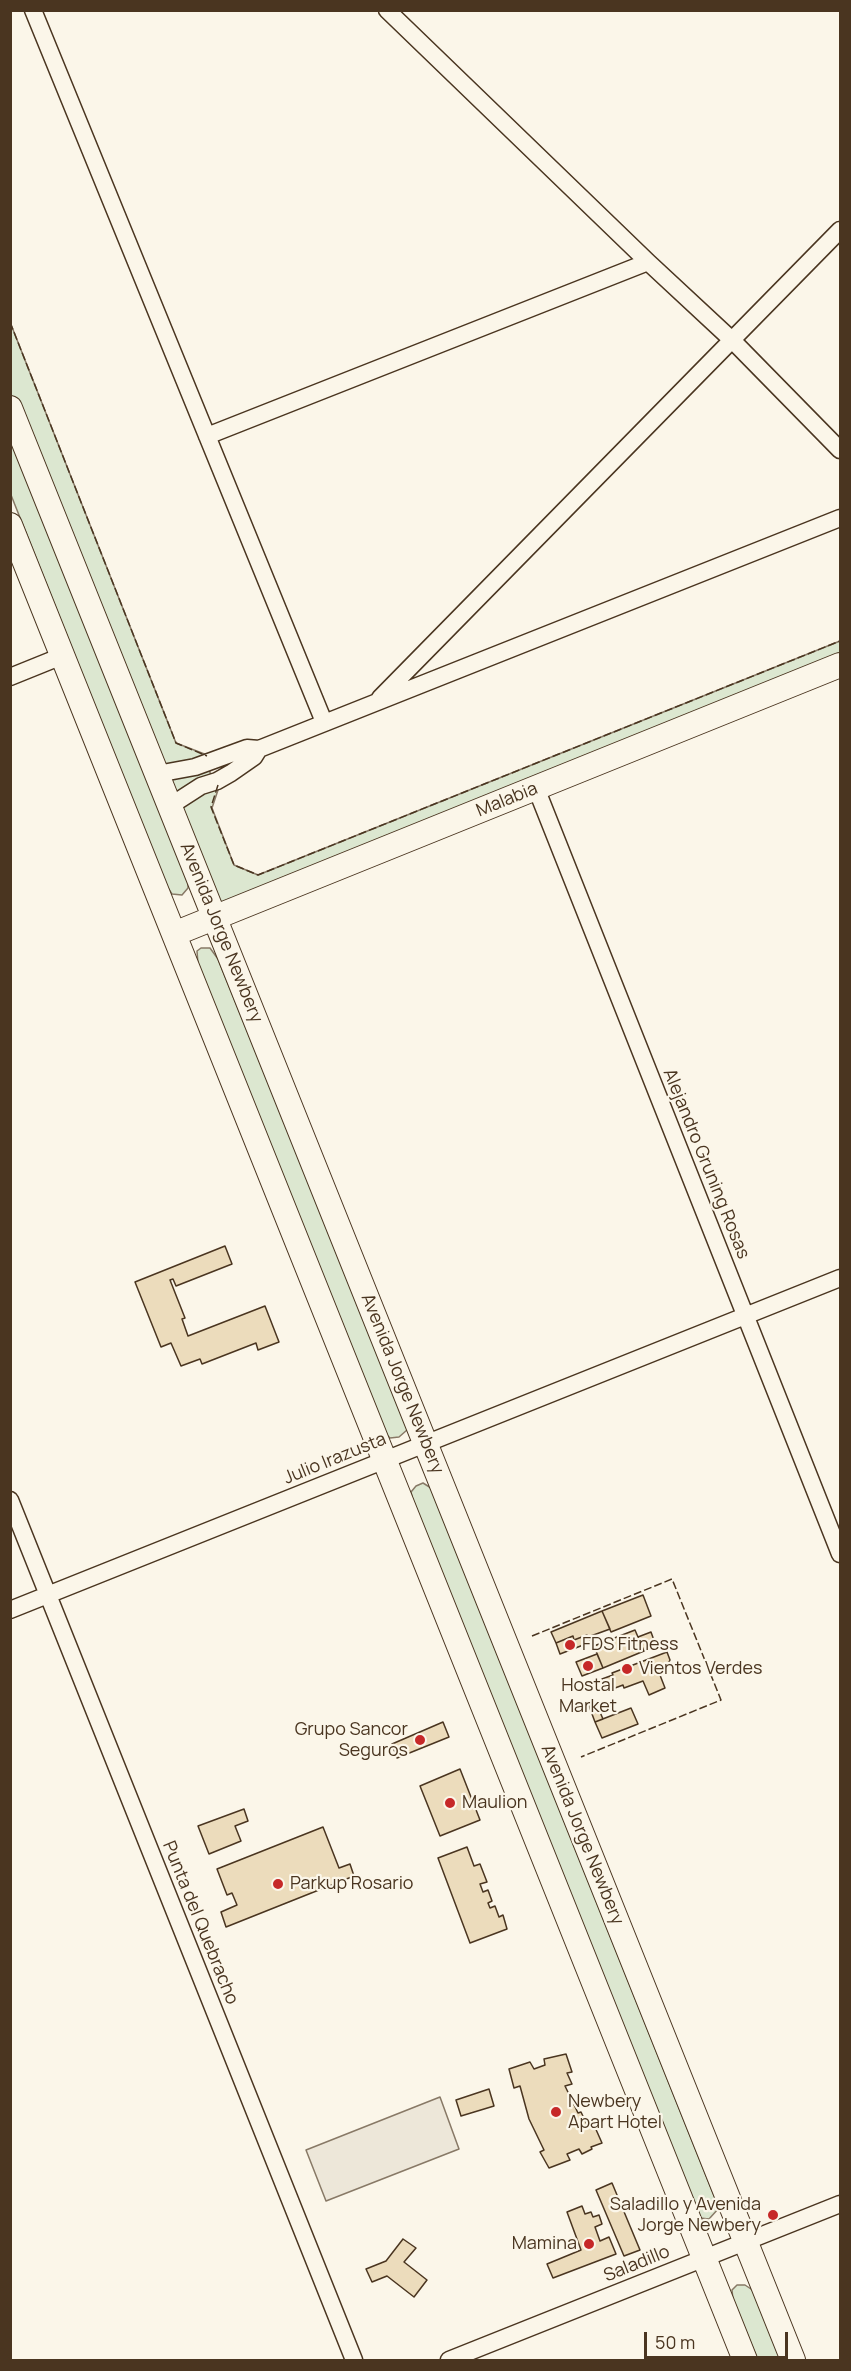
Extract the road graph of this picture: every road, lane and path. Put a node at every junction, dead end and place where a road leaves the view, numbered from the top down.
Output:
1 (33, 10) edge
2 (387, 10) edge
3 (840, 230) edge
4 (648, 262) junction
5 (733, 341) junction
6 (10, 408) edge
7 (207, 436) junction
8 (840, 450) edge
9 (840, 518) edge
10 (10, 525) edge
11 (62, 656) junction
12 (840, 665) edge
13 (10, 677) edge
14 (375, 702) junction
15 (324, 722) junction
16 (259, 749) junction
17 (157, 774) junction
18 (536, 788) junction
19 (170, 806) junction
20 (214, 918) junction
21 (174, 934) junction
22 (840, 1278) edge
23 (746, 1316) junction
24 (426, 1444) junction
25 (384, 1461) junction
26 (10, 1500) edge
27 (840, 1554) edge
28 (48, 1595) junction
29 (10, 1610) edge
30 (840, 2204) edge
31 (745, 2242) junction
32 (704, 2259) junction
33 (354, 2361) edge
34 (449, 2361) edge
35 (745, 2361) edge
36 (793, 2361) edge

1 - 7 street
2 - 4 street
3 - 5 street
4 - 5 street
4 - 7 street
5 - 8 street
5 - 14 street
6 - 17 main road, Avenida Jorge Newbery
7 - 15 street
9 - 14 street
10 - 11 main road
11 - 13 street
11 - 21 main road
12 - 18 main road, Malabia
14 - 15 street
15 - 16 street
16 - 17 street
16 - 19 street
17 - 19 main road, Avenida Jorge Newbery
18 - 20 main road, Malabia
18 - 23 street, Alejandro Gruning Rosas
19 - 20 main road, Avenida Jorge Newbery
20 - 21 main road, Malabia
20 - 24 main road, Avenida Jorge Newbery
21 - 25 main road
22 - 23 street, Julio Irazusta
23 - 24 street, Julio Irazusta
23 - 27 street, Alejandro Gruning Rosas
24 - 25 street, Julio Irazusta
24 - 31 main road, Avenida Jorge Newbery
25 - 28 street, Julio Irazusta
25 - 32 main road
26 - 28 street, Punta del Quebracho
28 - 29 street, Julio Irazusta
28 - 33 street, Punta del Quebracho
30 - 31 street, Saladillo
31 - 32 street, Saladillo
31 - 36 main road, Avenida Jorge Newbery
32 - 34 street, Saladillo
32 - 35 main road

